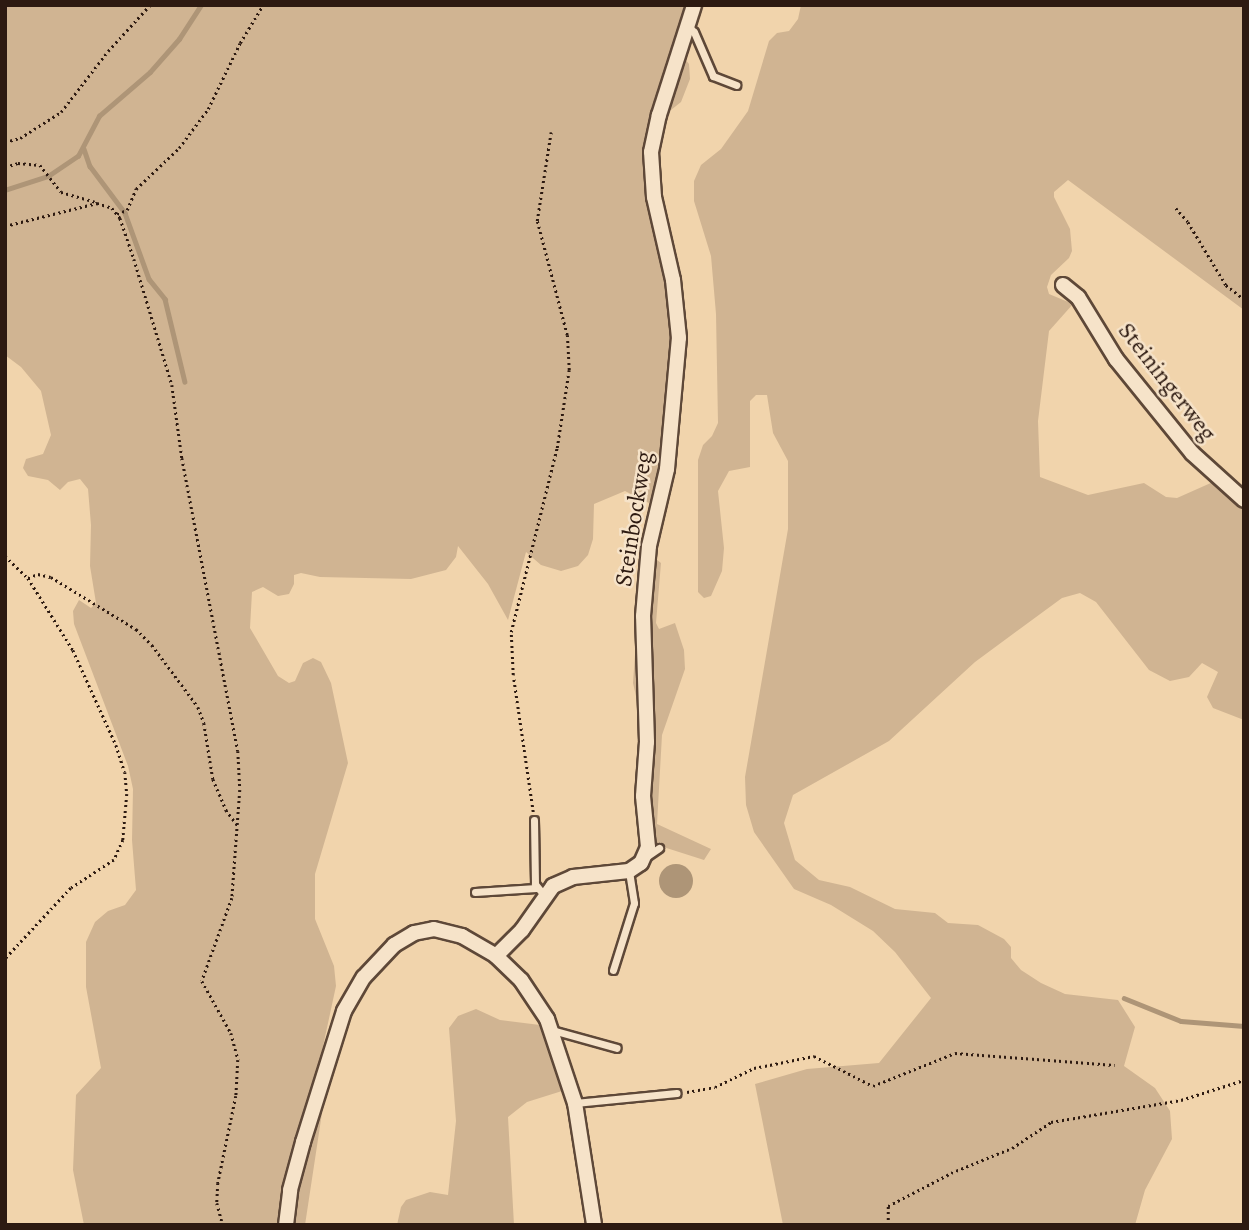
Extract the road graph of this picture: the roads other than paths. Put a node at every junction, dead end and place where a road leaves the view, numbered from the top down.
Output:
1 (694, 5) edge
2 (687, 25) junction
3 (736, 85) dead end
4 (1063, 285) dead end
5 (1244, 500) edge
6 (534, 820) road end
7 (659, 848) dead end
8 (643, 860) junction
9 (629, 871) junction
10 (540, 891) junction
11 (475, 892) dead end
12 (496, 956) junction
13 (613, 970) dead end
14 (552, 1030) junction
15 (617, 1048) dead end
16 (677, 1093) road end
17 (575, 1103) junction
18 (286, 1225) edge
19 (594, 1225) edge

1 - 2 street, Steinbockweg
2 - 3 lane
2 - 8 street, Steinbockweg
4 - 5 street, Steiningerweg
6 - 10 lane
7 - 8 lane
8 - 9 street
9 - 10 street
9 - 13 lane
10 - 11 lane
10 - 12 street
12 - 14 street
12 - 18 street
14 - 15 lane
14 - 17 street
16 - 17 lane
17 - 19 street

